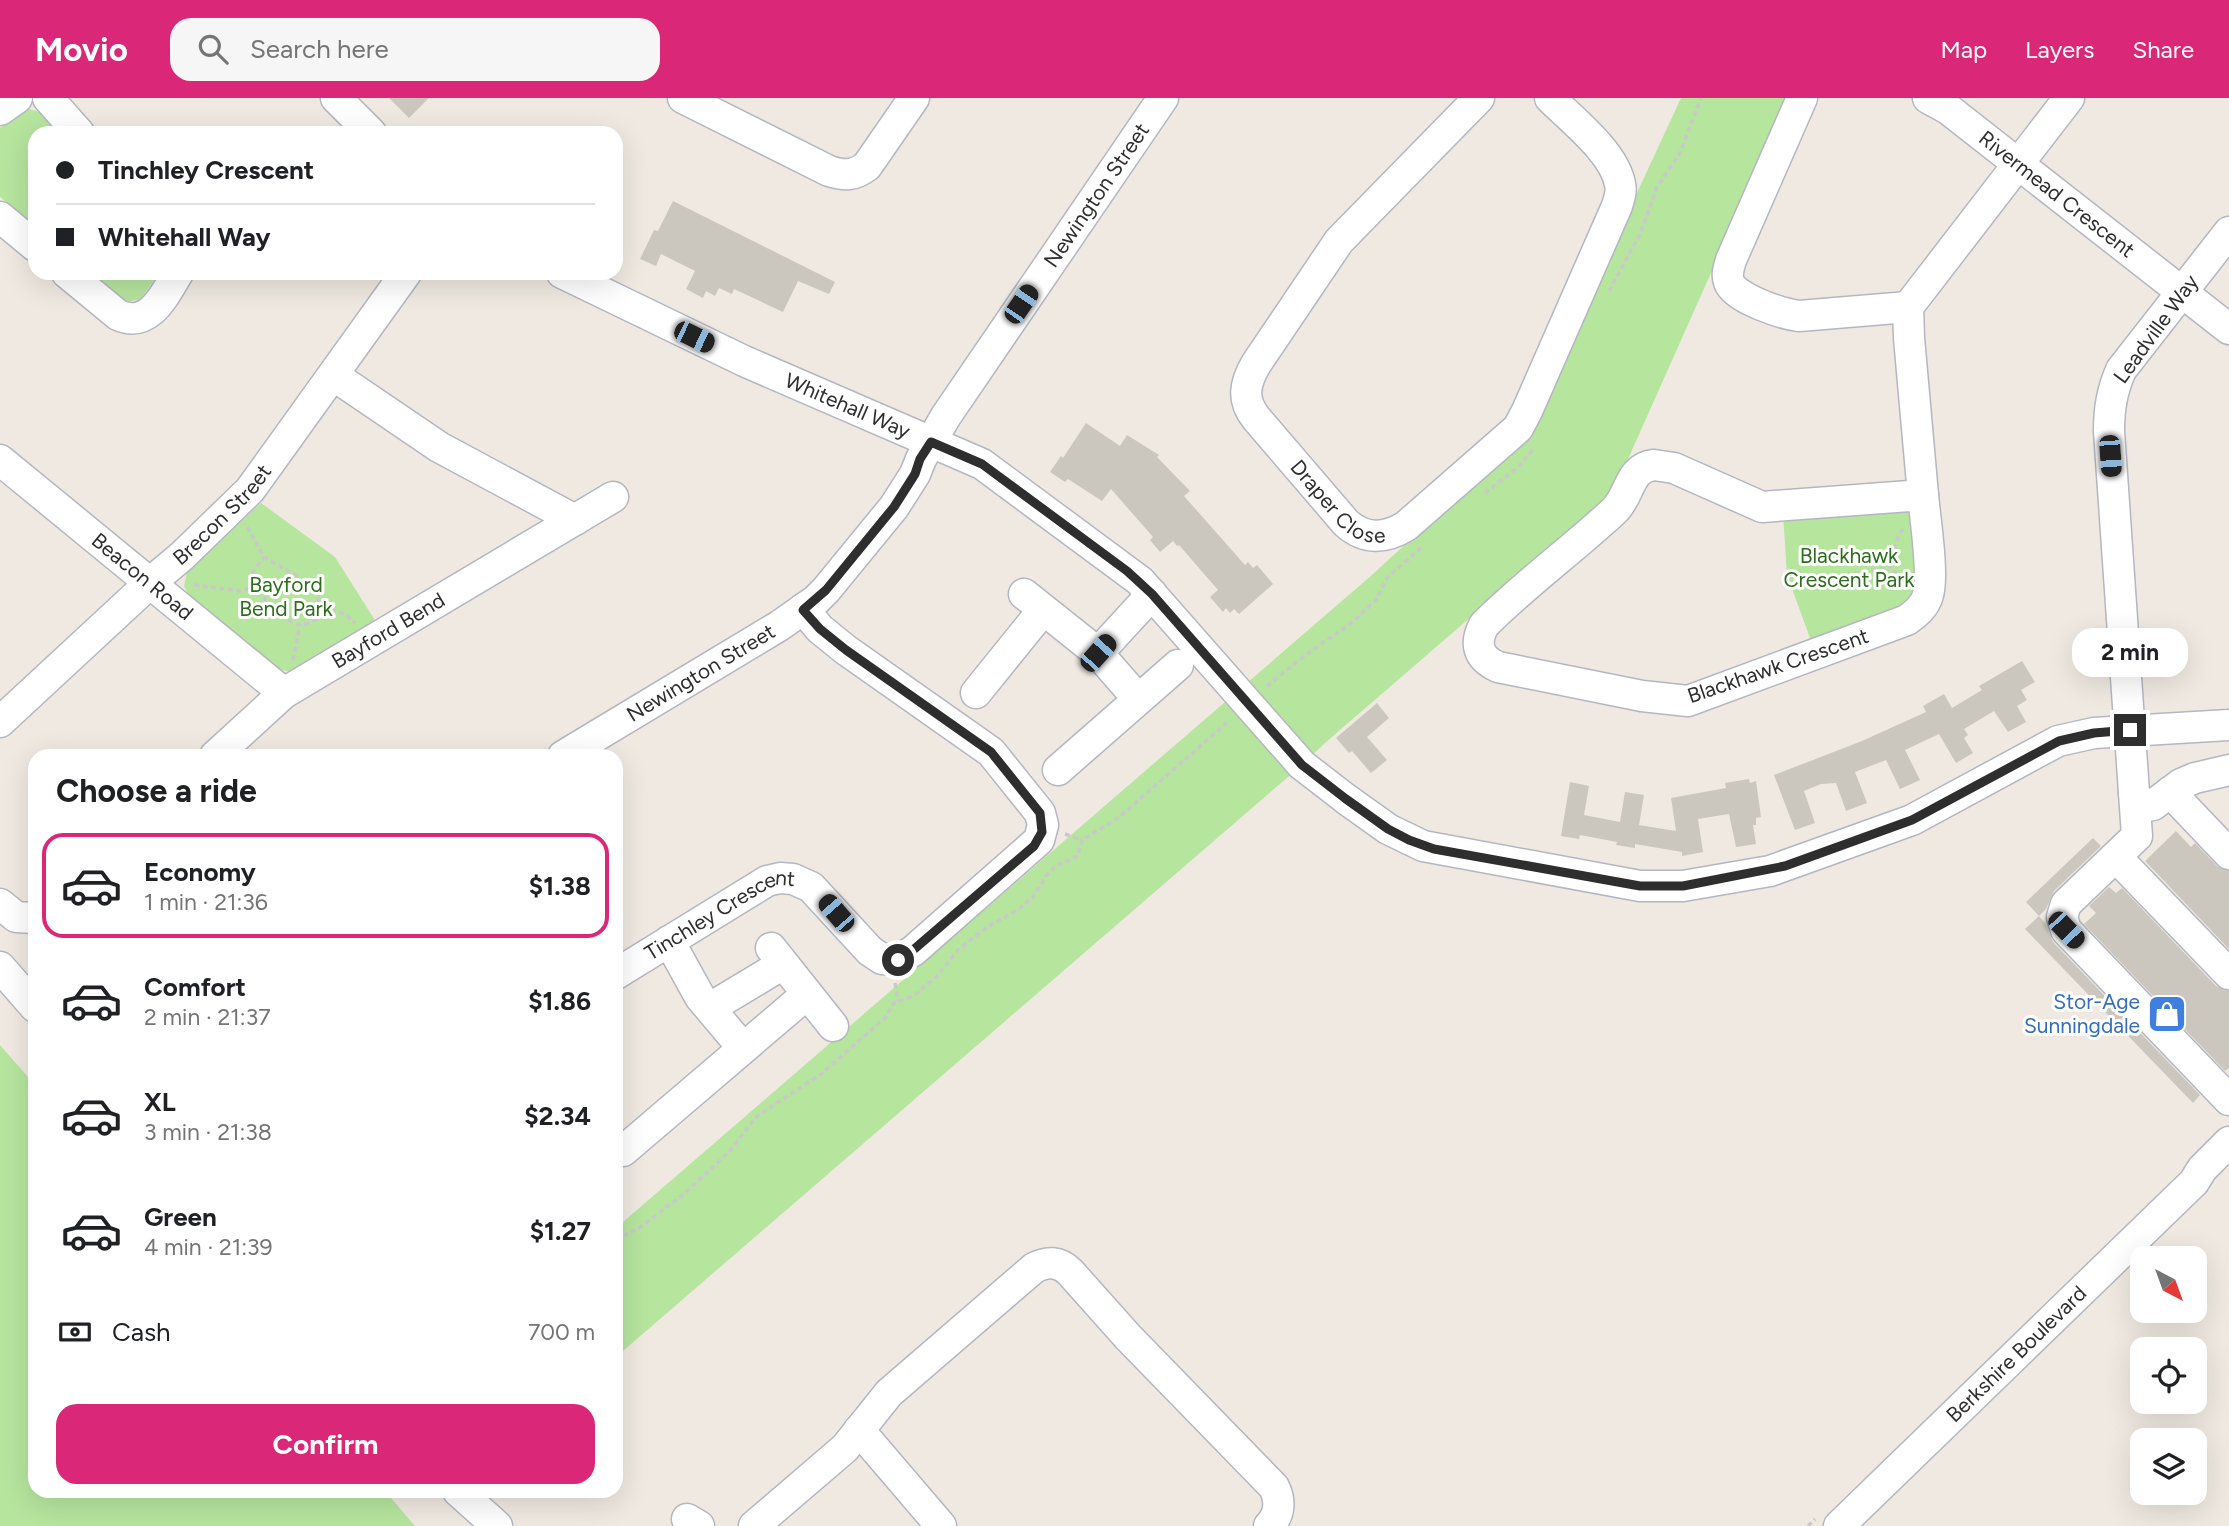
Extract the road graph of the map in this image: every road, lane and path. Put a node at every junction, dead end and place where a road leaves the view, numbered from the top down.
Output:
1 (17, 98) edge
2 (48, 98) edge
3 (336, 98) edge
4 (914, 98) edge
5 (1163, 98) edge
6 (1479, 98) edge
7 (1550, 98) edge
8 (1701, 98) edge
9 (1802, 98) edge
10 (1928, 98) edge
11 (2069, 98) edge
12 (698, 101) edge
13 (0, 110) edge
14 (73, 126) edge
15 (364, 126) edge
16 (2017, 164) junction
17 (0, 217) edge
18 (2229, 232) edge
19 (28, 240) edge
20 (76, 280) edge
21 (173, 280) edge
22 (401, 280) edge
23 (577, 280) edge
24 (2183, 292) junction
25 (1607, 295) dead end
26 (1908, 307) junction
27 (2229, 329) edge
28 (333, 375) junction
29 (931, 442) junction
30 (1536, 446) dead end
31 (4, 470) edge
32 (1484, 493) dead end
33 (1923, 495) junction
34 (613, 497) dead end
35 (233, 508) junction
36 (575, 520) junction
37 (1426, 544) dead end
38 (264, 557) junction
39 (1893, 566) dead end
40 (1821, 580) dead end
41 (155, 586) junction
42 (253, 587) junction
43 (1152, 594) junction
44 (323, 607) junction
45 (803, 610) junction
46 (370, 642) junction
47 (1098, 653) junction
48 (1178, 665) dead end
49 (284, 693) junction
50 (976, 693) dead end
51 (1138, 699) junction
52 (1247, 704) junction
53 (0, 722) edge
54 (2229, 725) edge
55 (2130, 730) junction
56 (223, 749) edge
57 (575, 749) edge
58 (1058, 770) dead end
59 (2229, 770) edge
60 (2170, 792) junction
61 (2134, 793) junction
62 (2126, 847) junction
63 (2229, 854) edge
64 (0, 904) edge
65 (28, 918) edge
66 (669, 941) junction
67 (0, 967) edge
68 (623, 970) edge
69 (2229, 974) edge
70 (807, 994) junction
71 (28, 999) edge
72 (709, 1008) junction
73 (833, 1027) dead end
74 (743, 1048) junction
75 (2228, 1097) edge
76 (2229, 1142) edge
77 (623, 1151) dead end
78 (2229, 1158) edge
79 (2194, 1182) junction
80 (623, 1236) edge
81 (859, 1430) junction
82 (464, 1498) edge
83 (485, 1522) edge
84 (754, 1526) edge
85 (941, 1526) edge
86 (1269, 1526) edge
87 (1839, 1526) edge

1 - 13 street
2 - 14 street
3 - 15 street
4 - 12 street
5 - 29 street, Newington Street
6 - 7 street, Draper Close
8 - 25 path
9 - 26 street
10 - 16 street, Rivermead Crescent
11 - 16 street
16 - 24 street, Rivermead Crescent
16 - 26 street
17 - 19 street
18 - 24 street, Leadville Way
20 - 21 street
22 - 28 street, Brecon Street
23 - 29 street, Whitehall Way
24 - 27 street, Rivermead Crescent
24 - 55 street, Leadville Way
26 - 33 street, Blackhawk Crescent
28 - 35 street, Brecon Street
28 - 36 street
29 - 43 street, Whitehall Way
29 - 45 street, Newington Street
30 - 32 path
31 - 41 street, Beacon Road
33 - 33 street, Blackhawk Crescent
34 - 36 street, Bayford Bend
35 - 38 path
35 - 41 street, Brecon Street
36 - 46 street, Bayford Bend
37 - 52 path
38 - 42 path
38 - 44 path
39 - 40 path
41 - 42 path
41 - 49 street, Beacon Road
41 - 53 street, Brecon Street
42 - 44 path
43 - 47 street
43 - 52 street, Whitehall Way
44 - 46 path
45 - 57 street, Newington Street
45 - 66 street, Tinchley Crescent
46 - 49 street, Bayford Bend
47 - 50 street
47 - 51 street
48 - 51 street
49 - 56 street, Bayford Bend
51 - 58 street
52 - 55 street, Whitehall Way
52 - 80 path
54 - 55 street, Whitehall Way
55 - 61 street, Leadville Way
59 - 60 street
60 - 61 street
60 - 63 street
61 - 62 street, Leadville Way
62 - 69 street
62 - 75 street
64 - 65 street
66 - 68 street, Tinchley Crescent
66 - 72 street
67 - 71 street
70 - 72 street
70 - 73 street
70 - 74 street
72 - 74 street
74 - 77 street
76 - 79 street, Berkshire Boulevard
78 - 79 street, Berkshire Boulevard
79 - 87 street, Berkshire Boulevard
81 - 84 street
81 - 85 street
81 - 86 street
82 - 83 street

